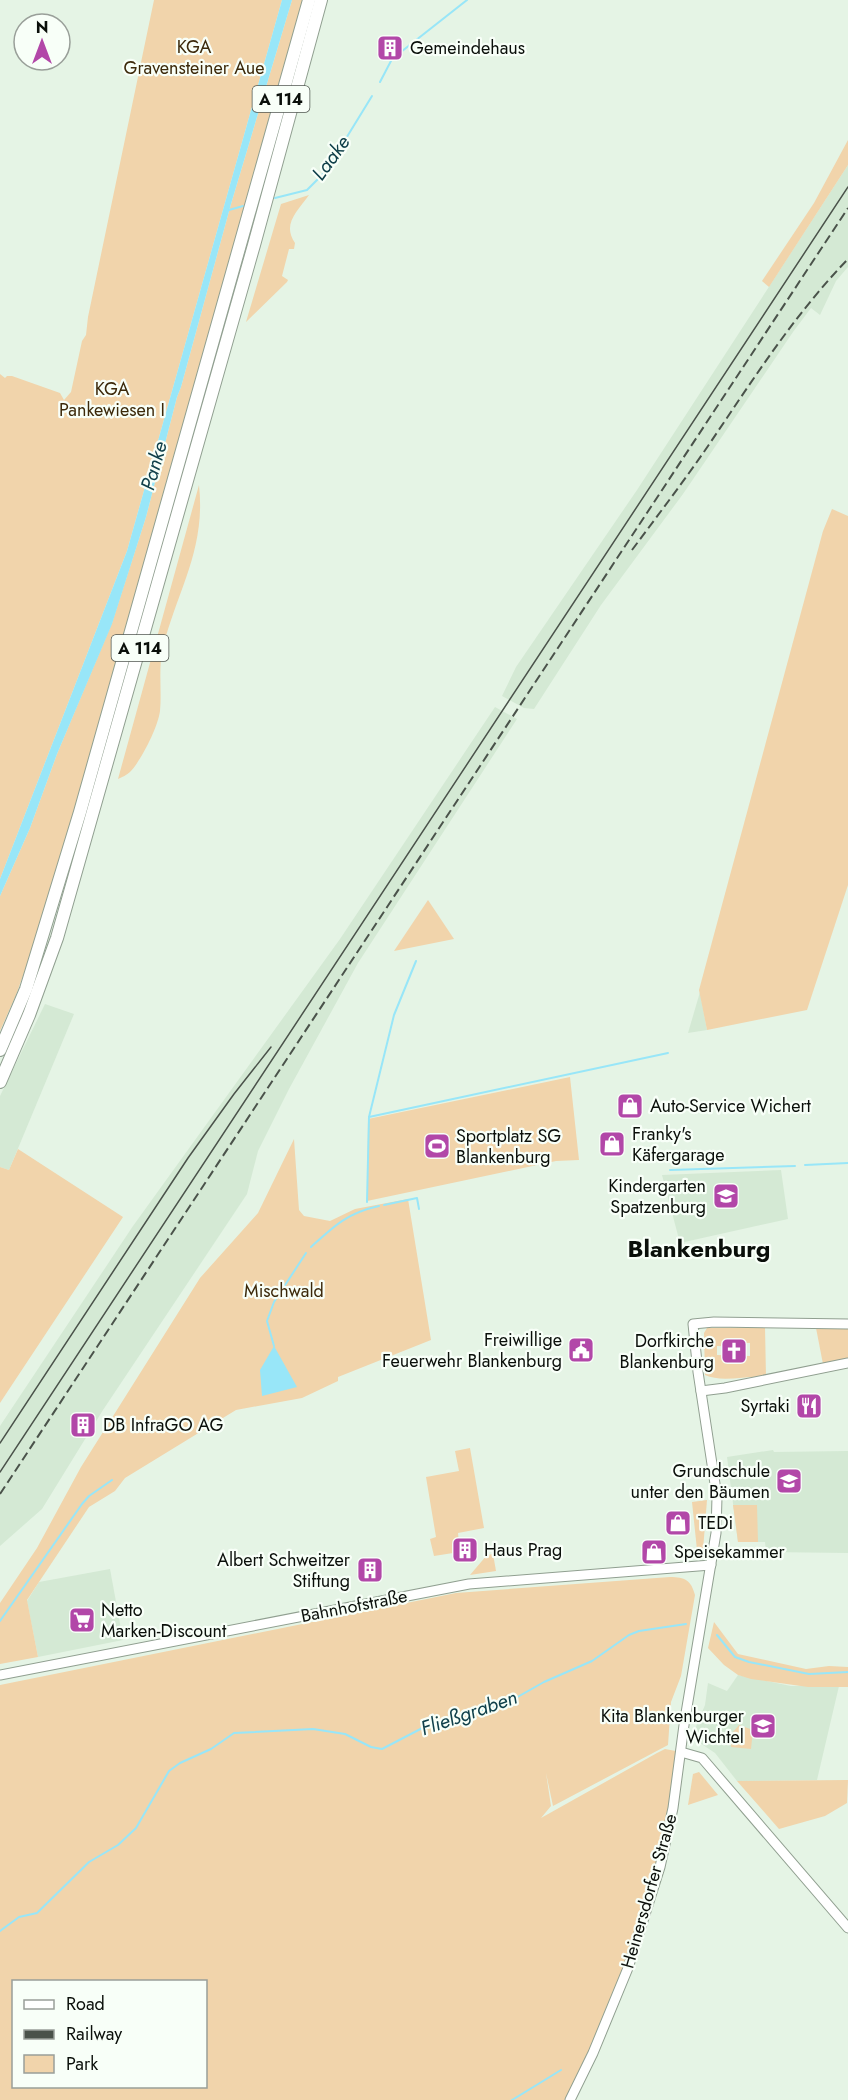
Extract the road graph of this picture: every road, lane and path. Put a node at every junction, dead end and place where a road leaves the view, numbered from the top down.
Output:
1 (309, 0) edge
2 (321, 0) edge
3 (0, 1050) edge
4 (0, 1082) edge
5 (848, 1323) edge
6 (848, 1363) edge
7 (701, 1390) junction
8 (711, 1565) junction
9 (0, 1675) edge
10 (681, 1752) junction
11 (848, 1928) edge
12 (570, 2100) edge

1 - 3 highway, A 114
2 - 4 highway, A 114
5 - 7 main road, Heinersdorfer Straße
6 - 7 main road
7 - 8 main road, Heinersdorfer Straße
8 - 9 main road, Bahnhofstraße
8 - 10 main road, Heinersdorfer Straße
10 - 11 main road
10 - 12 main road, Heinersdorfer Straße

